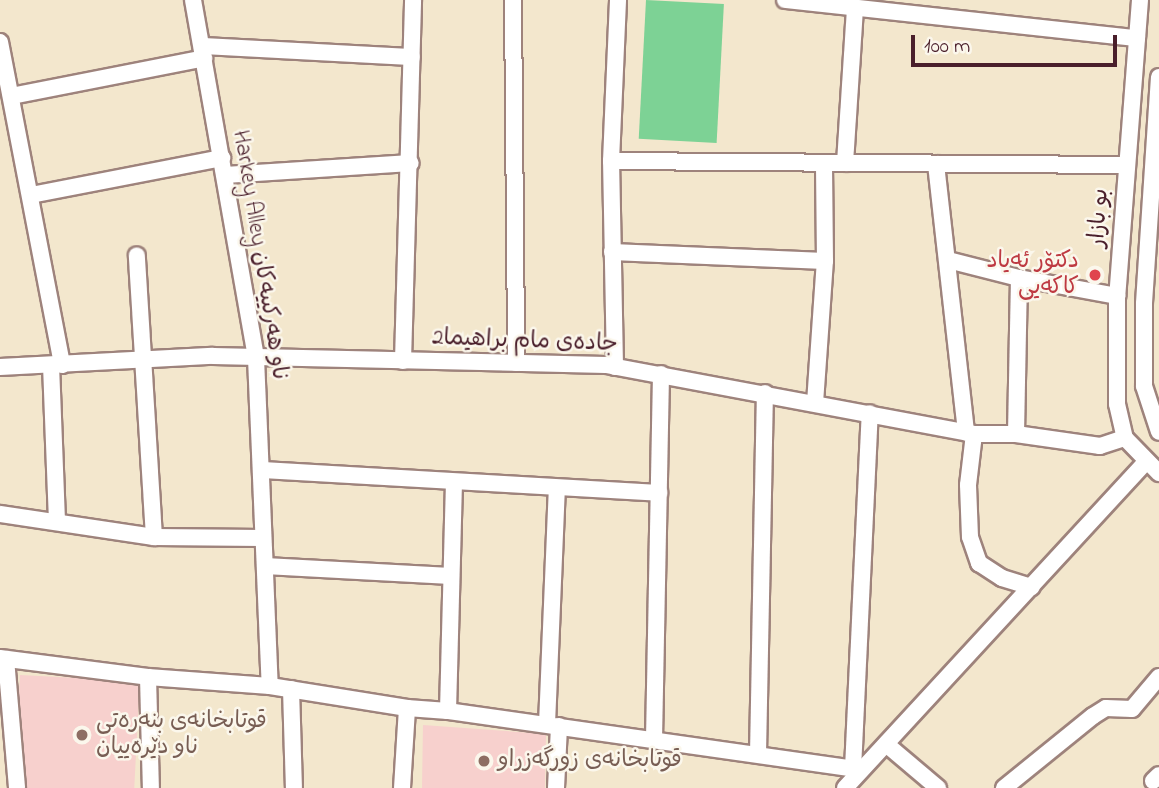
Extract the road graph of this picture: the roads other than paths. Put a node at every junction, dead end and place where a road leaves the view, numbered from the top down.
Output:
1 (193, 0) edge
2 (413, 0) edge
3 (513, 0) edge
4 (618, 0) edge
5 (793, 0) edge
6 (1140, 0) edge
7 (855, 8) junction
8 (1137, 38) junction
9 (0, 42) edge
10 (203, 52) junction
11 (412, 57) junction
12 (1159, 76) edge
13 (11, 96) junction
14 (1132, 121) junction
15 (1157, 121) junction
16 (222, 158) junction
17 (611, 161) junction
18 (411, 163) junction
19 (824, 163) junction
20 (845, 163) junction
21 (936, 163) junction
22 (1126, 165) junction
23 (225, 174) junction
24 (30, 195) junction
25 (612, 252) junction
26 (137, 256) dead end
27 (948, 260) junction
28 (825, 261) junction
29 (1019, 278) junction
30 (1117, 296) junction
31 (256, 358) junction
32 (145, 360) junction
33 (403, 361) junction
34 (516, 363) junction
35 (56, 365) junction
36 (0, 367) edge
37 (615, 367) junction
38 (661, 374) junction
39 (765, 393) junction
40 (815, 403) junction
41 (870, 413) junction
42 (1159, 432) edge
43 (970, 433) junction
44 (1016, 434) junction
45 (1125, 438) junction
46 (1145, 463) junction
47 (261, 470) junction
48 (1159, 473) edge
49 (454, 482) junction
50 (557, 488) junction
51 (659, 494) junction
52 (0, 514) edge
53 (57, 522) junction
54 (154, 537) junction
55 (263, 538) junction
56 (265, 566) junction
57 (451, 576) junction
58 (1031, 587) junction
59 (3, 659) edge
60 (148, 677) junction
61 (1159, 677) edge
62 (271, 686) junction
63 (291, 689) junction
64 (407, 708) junction
65 (448, 710) junction
66 (553, 725) junction
67 (654, 739) junction
68 (886, 744) junction
69 (758, 754) junction
70 (857, 770) junction
71 (17, 788) edge
72 (151, 788) edge
73 (294, 788) edge
74 (402, 788) edge
75 (556, 788) edge
76 (845, 788) edge
77 (938, 788) edge
78 (1004, 788) edge

1 - 10 street, Harkey Alley ناو هەركييەكان
2 - 11 street
3 - 34 street
4 - 17 street
5 - 7 street
6 - 8 street, بو بازار
7 - 8 street
7 - 20 street
8 - 14 street, بو بازار
9 - 13 street
10 - 11 street
10 - 13 street
10 - 16 street, Harkey Alley ناو هەركييەكان
11 - 18 street
12 - 15 street
13 - 24 street
14 - 15 street
14 - 22 street, بو بازار
15 - 42 street
16 - 23 street, Harkey Alley ناو هەركييەكان
16 - 24 street
17 - 19 street
17 - 25 street
18 - 23 street
18 - 33 street
19 - 20 street
19 - 28 street
20 - 21 street
21 - 22 street
21 - 27 street
22 - 30 street, بو بازار
23 - 31 street, Harkey Alley ناو هەركييەكان
24 - 35 street
25 - 28 street
25 - 37 street
26 - 32 street
27 - 29 street
27 - 43 street
28 - 40 street
29 - 30 street
29 - 44 street
30 - 45 street, بو بازار
31 - 32 street, جادەی مام براهیما2
31 - 33 street, جادەی مام براهیما2
31 - 47 street, Harkey Alley ناو هەركييەكان
32 - 35 street, جادەی مام براهیما2
32 - 54 street
33 - 34 street, جادەی مام براهیما2
34 - 37 street, جادەی مام براهیما2
35 - 36 street, جادەی مام براهیما2
35 - 53 street
37 - 38 street, جادەی مام براهیما2
38 - 39 street, جادەی مام براهیما2
38 - 51 street
39 - 40 street, جادەی مام براهیما2
39 - 69 street
40 - 41 street, جادەی مام براهیما2
41 - 43 street, جادەی مام براهیما2
41 - 70 street
43 - 44 street, جادەی مام براهیما2
43 - 58 street
44 - 45 street, جادەی مام براهیما2
45 - 46 street
46 - 48 street
46 - 58 street
47 - 49 street
47 - 55 street, Harkey Alley ناو هەركييەكان
49 - 50 street
49 - 57 street
50 - 51 street
50 - 66 street
51 - 67 street
52 - 53 street
53 - 54 street
54 - 55 street
55 - 56 street, Harkey Alley ناو هەركييەكان
56 - 57 street
56 - 62 street, Harkey Alley ناو هەركييەكان
57 - 65 street
58 - 68 street
59 - 60 street
59 - 71 street
60 - 62 street
60 - 72 street
61 - 78 street
62 - 63 street
63 - 64 street
63 - 73 street
64 - 65 street
64 - 74 street
65 - 66 street
66 - 67 street
66 - 75 street
67 - 69 street
68 - 70 street
68 - 77 street
69 - 70 street
70 - 76 street

